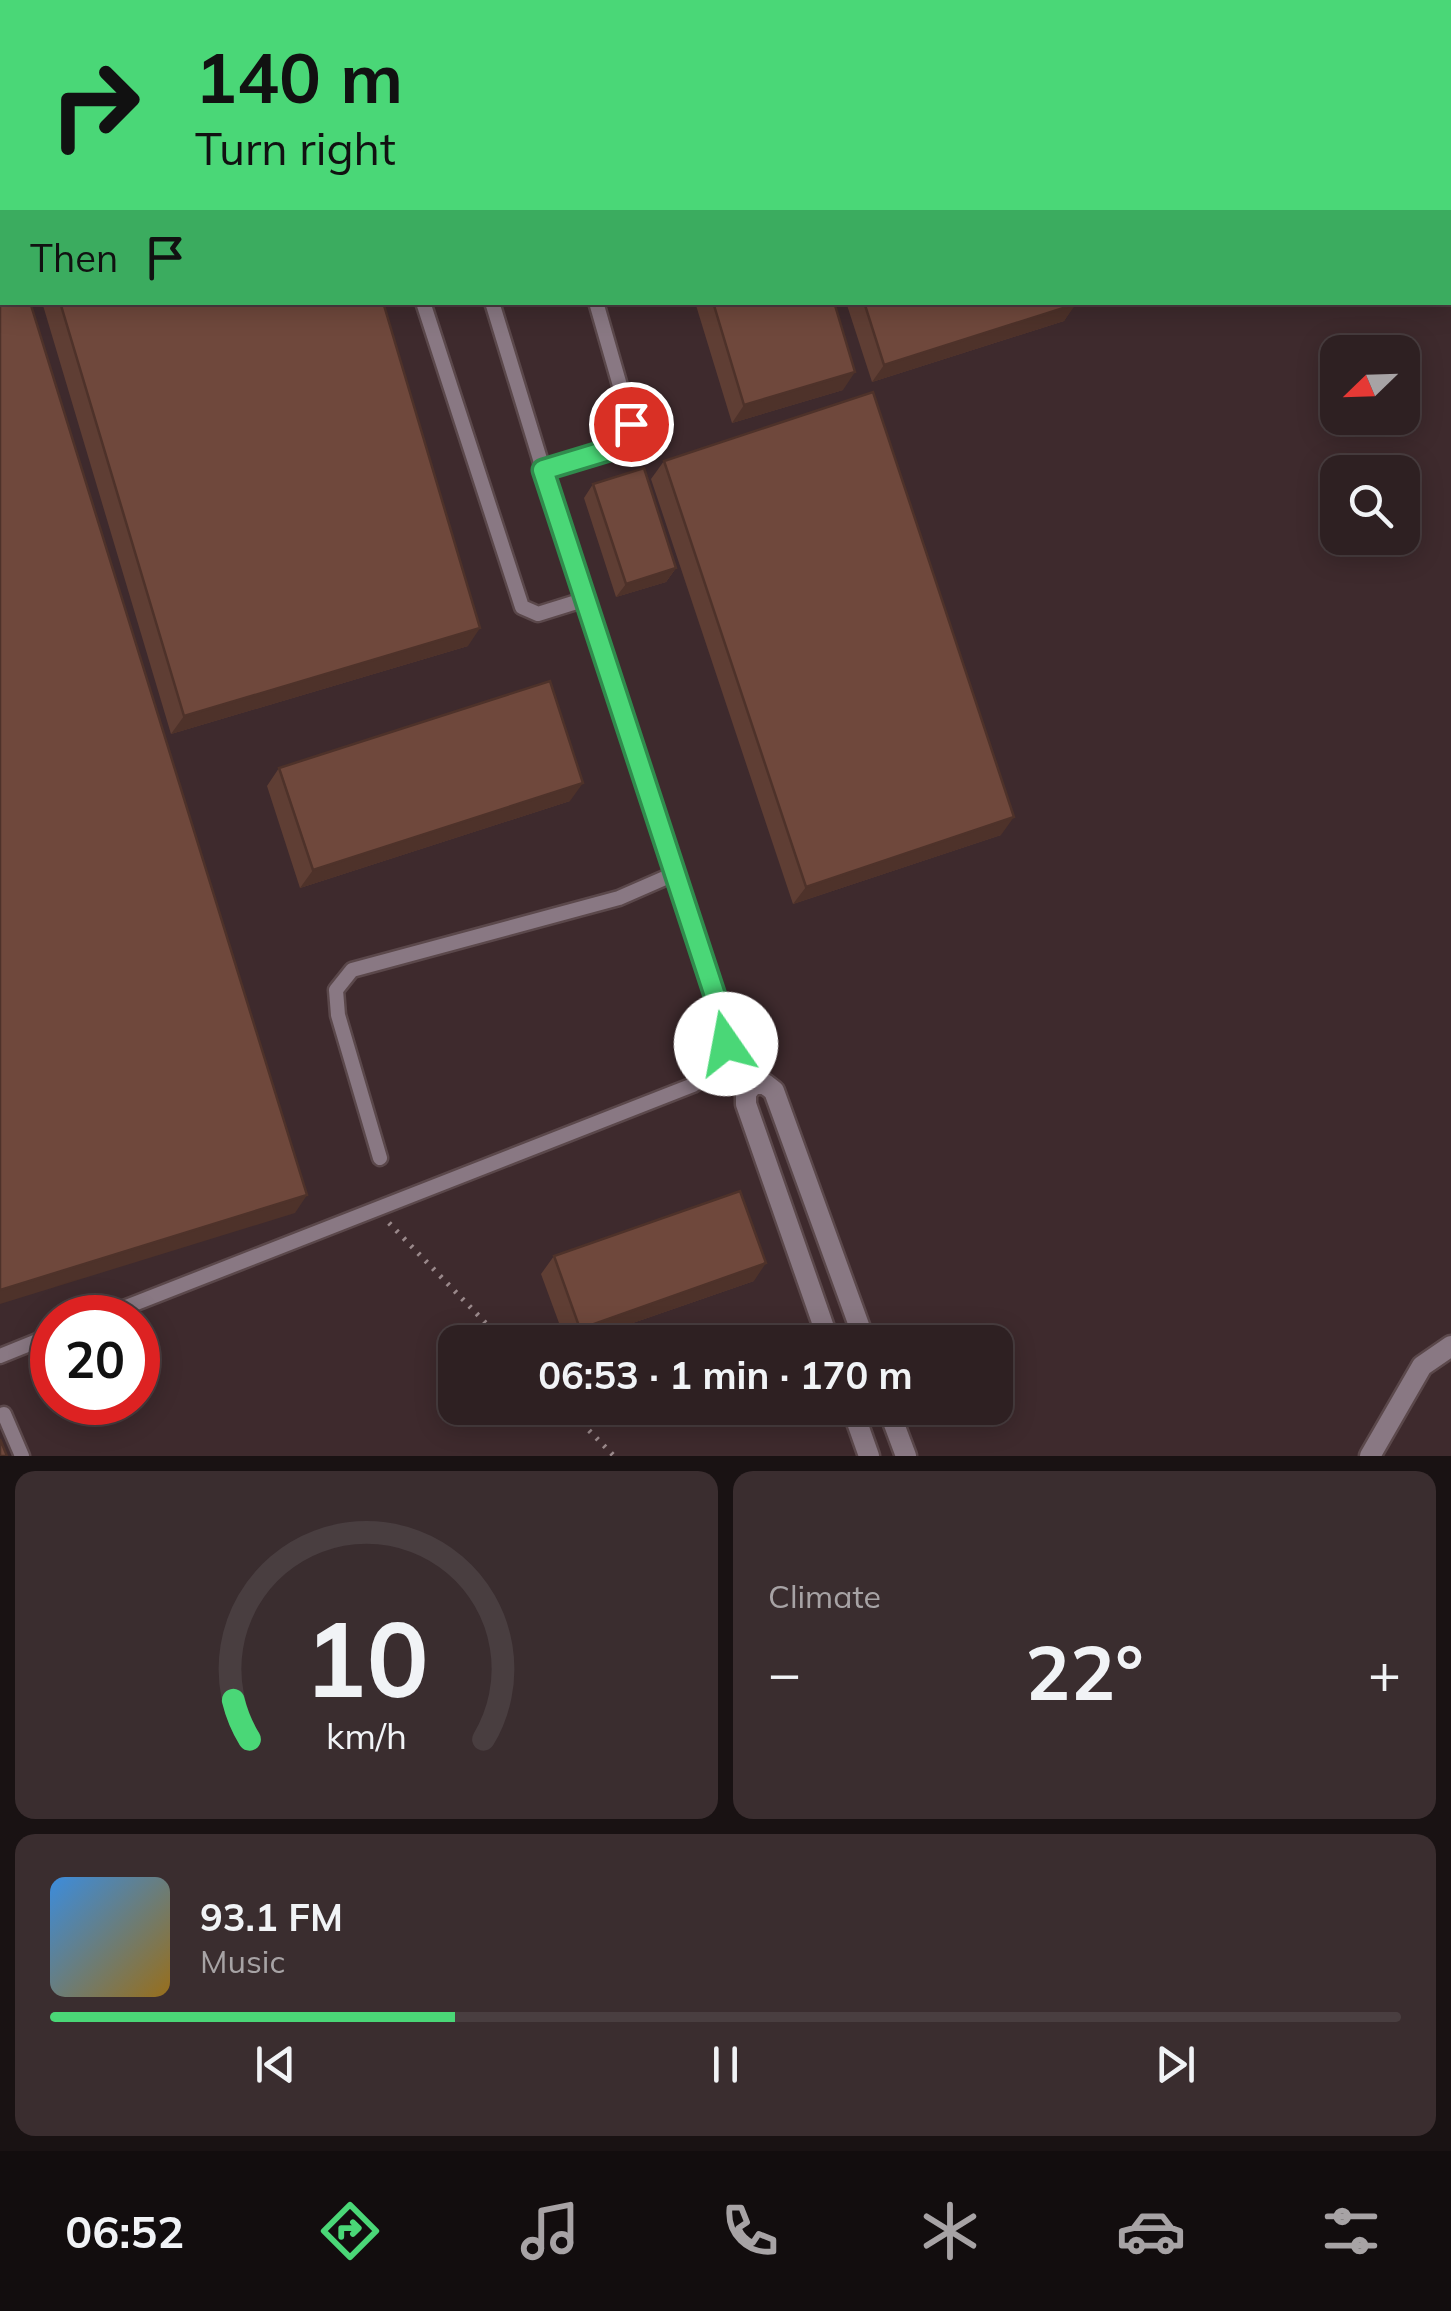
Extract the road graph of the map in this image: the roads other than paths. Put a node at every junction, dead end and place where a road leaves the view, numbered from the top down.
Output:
1 (424, 305) edge
2 (493, 305) edge
3 (597, 305) edge
4 (543, 470) junction
5 (583, 600) junction
6 (674, 874) junction
7 (380, 1158) dead end
8 (157, 1295) edge
9 (823, 1325) edge
10 (859, 1325) edge
11 (30, 1344) edge
12 (1451, 1346) edge
13 (0, 1356) edge
14 (4, 1414) dead end
15 (858, 1425) edge
16 (894, 1425) edge
17 (22, 1456) edge
18 (868, 1456) edge
19 (906, 1456) edge
20 (1370, 1456) edge

1 - 5 lane
2 - 4 lane
3 - 4 lane
4 - 5 lane
5 - 6 lane
6 - 7 lane
6 - 8 lane
9 - 10 street
11 - 13 lane
12 - 20 street
14 - 17 lane
15 - 18 street
16 - 19 street

